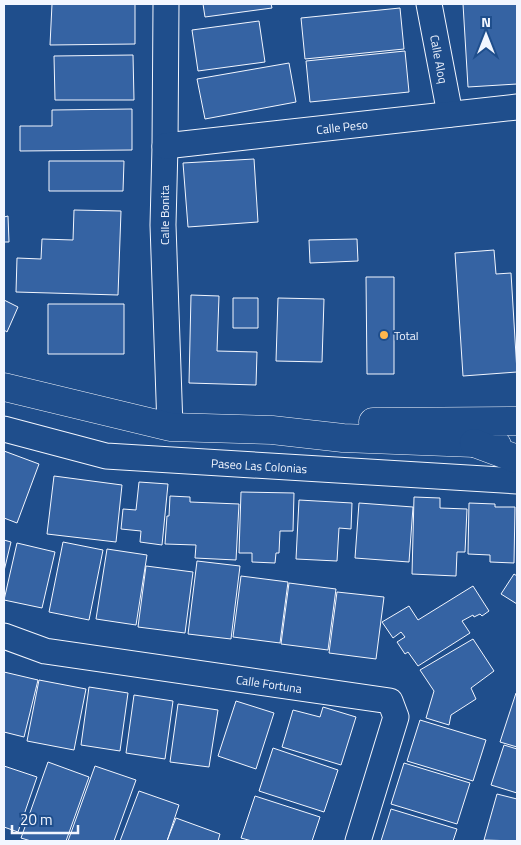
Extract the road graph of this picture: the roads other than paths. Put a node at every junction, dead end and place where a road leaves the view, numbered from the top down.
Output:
1 (166, 4) edge
2 (429, 4) edge
3 (517, 107) edge
4 (450, 114) junction
5 (165, 146) junction
6 (4, 387) edge
7 (517, 402) edge
8 (517, 421) edge
9 (170, 427) junction
10 (4, 429) edge
11 (474, 432) junction
12 (517, 447) edge
13 (517, 459) edge
14 (517, 481) edge
15 (4, 636) edge
16 (358, 841) edge

1 - 5 street, Calle Bonita
2 - 4 street, Calle Aloq
3 - 4 street, Calle Peso
4 - 5 street, Calle Peso
5 - 9 street, Calle Bonita
6 - 9 main road
7 - 11 main road
8 - 11 main road
9 - 11 main road
10 - 14 street, Paseo Las Colonias
11 - 12 main road
11 - 13 main road
15 - 16 street, Calle Fortuna

